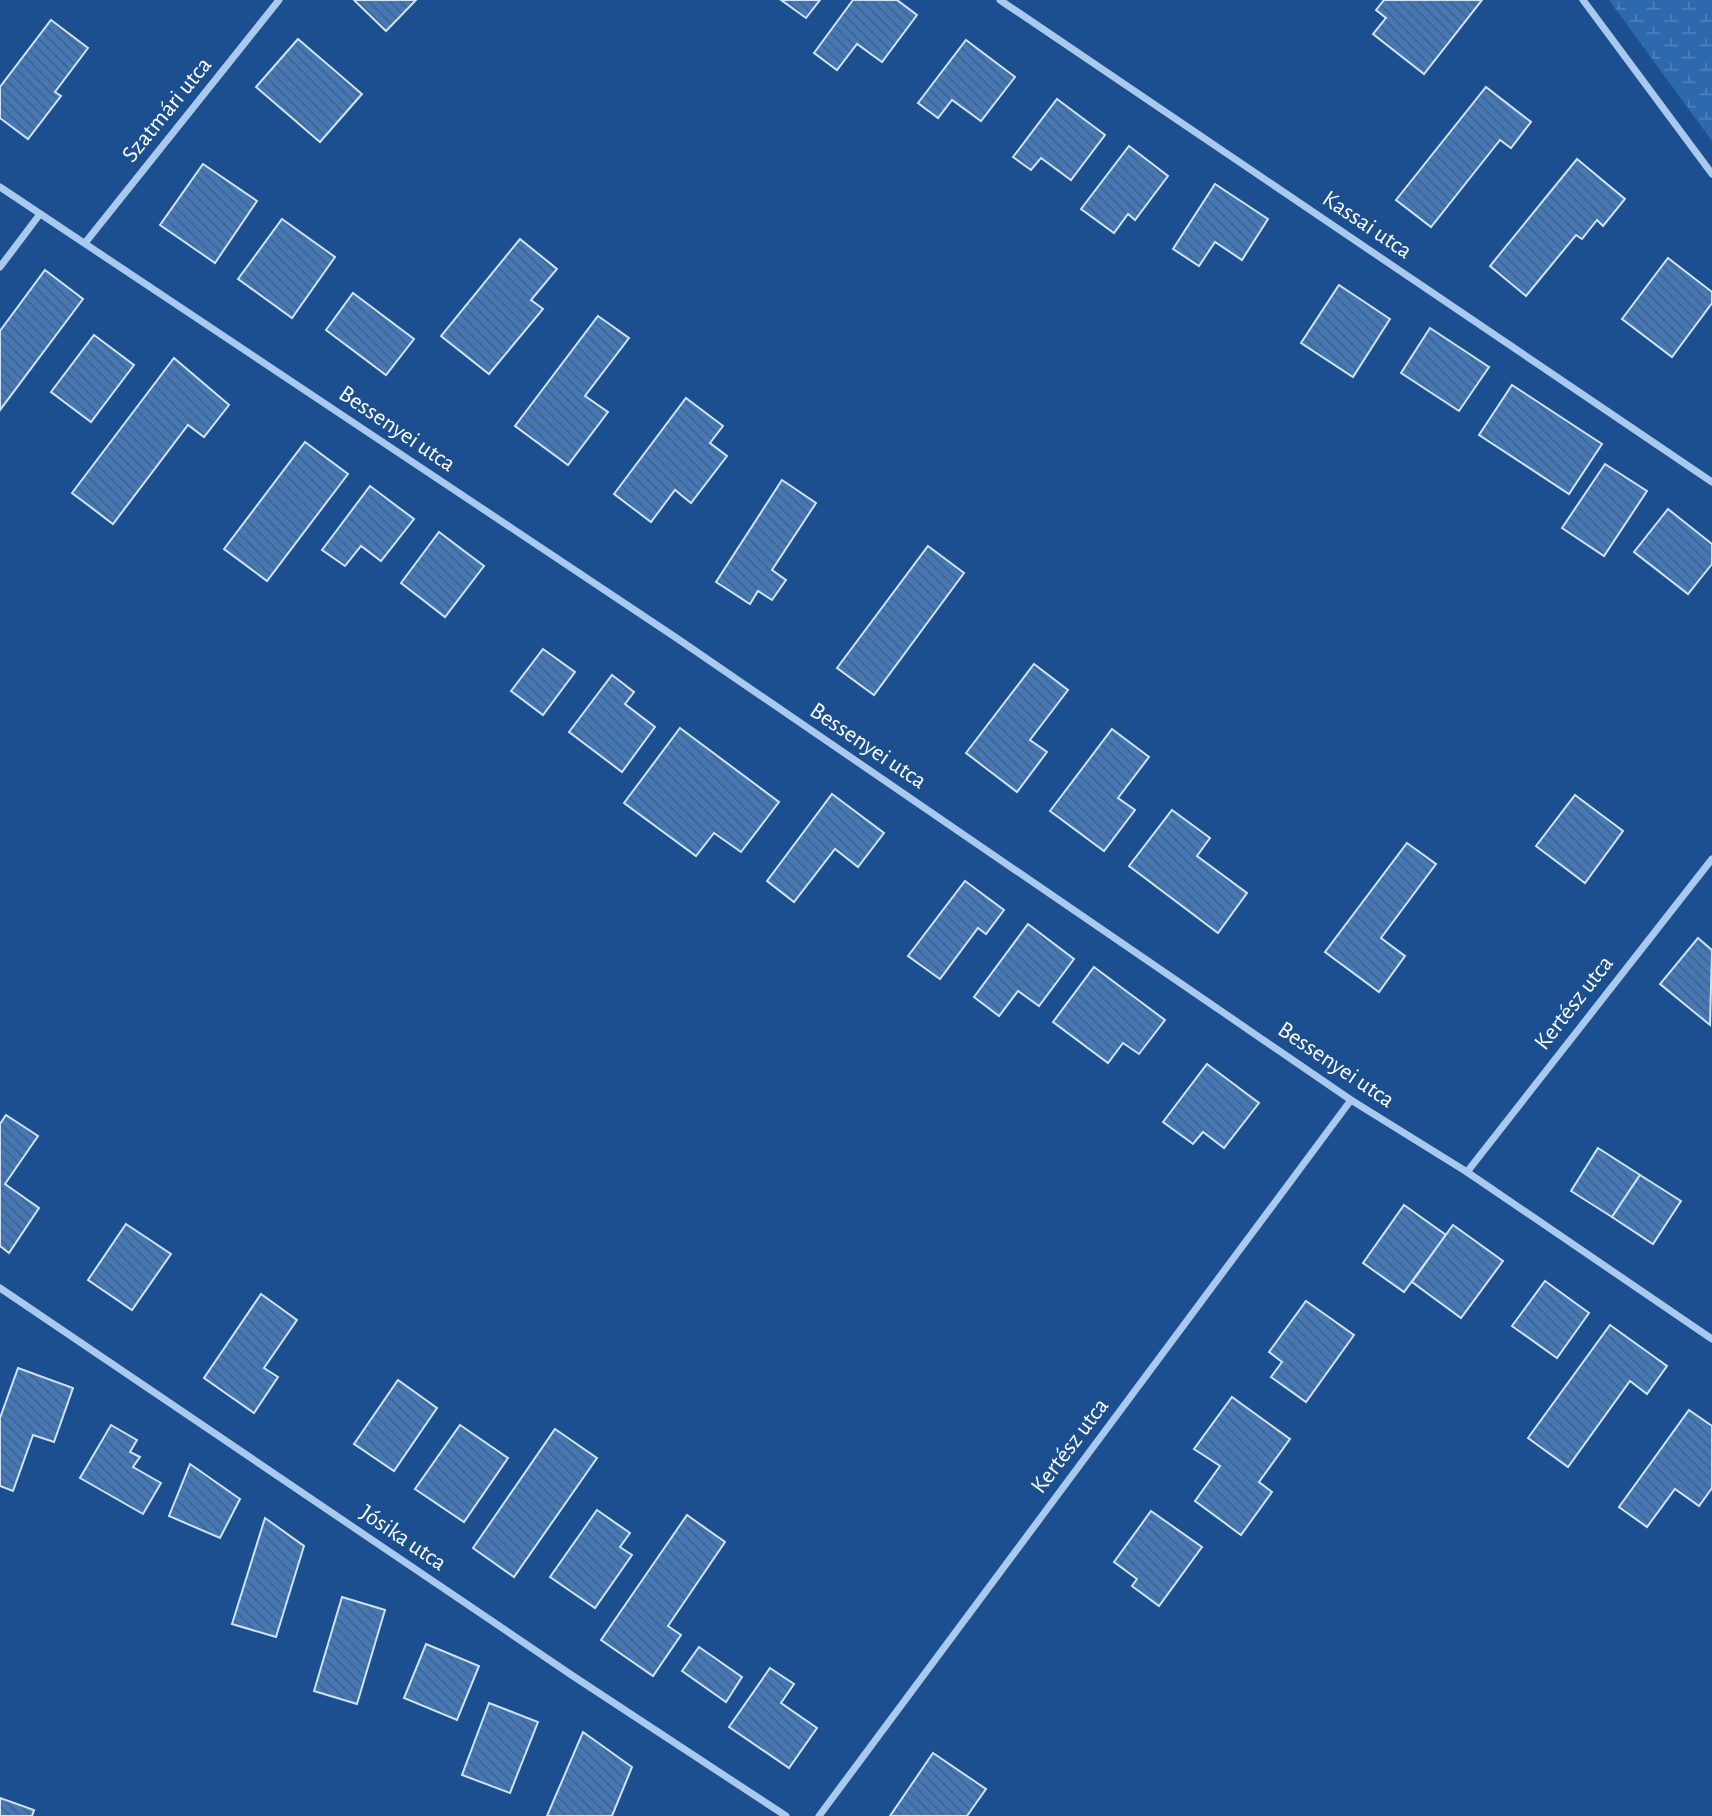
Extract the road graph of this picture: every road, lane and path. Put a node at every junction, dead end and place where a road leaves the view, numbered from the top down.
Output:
1 (279, 0) edge
2 (1000, 0) edge
3 (1583, 0) edge
4 (1712, 174) edge
5 (0, 187) edge
6 (40, 214) junction
7 (85, 243) junction
8 (0, 267) edge
9 (1712, 482) edge
10 (1712, 859) edge
11 (1351, 1100) junction
12 (1467, 1172) junction
13 (0, 1289) edge
14 (1712, 1339) edge
15 (786, 1816) edge
16 (819, 1816) edge

1 - 7 street, Szatmári utca
2 - 9 street, Kassai utca
3 - 4 street
5 - 6 street, Bessenyei utca
6 - 7 street, Bessenyei utca
6 - 8 street
7 - 11 street, Bessenyei utca
10 - 12 street, Kertész utca
11 - 12 street, Bessenyei utca
11 - 16 street, Kertész utca
12 - 14 street, Bessenyei utca
13 - 15 street, Jósika utca

